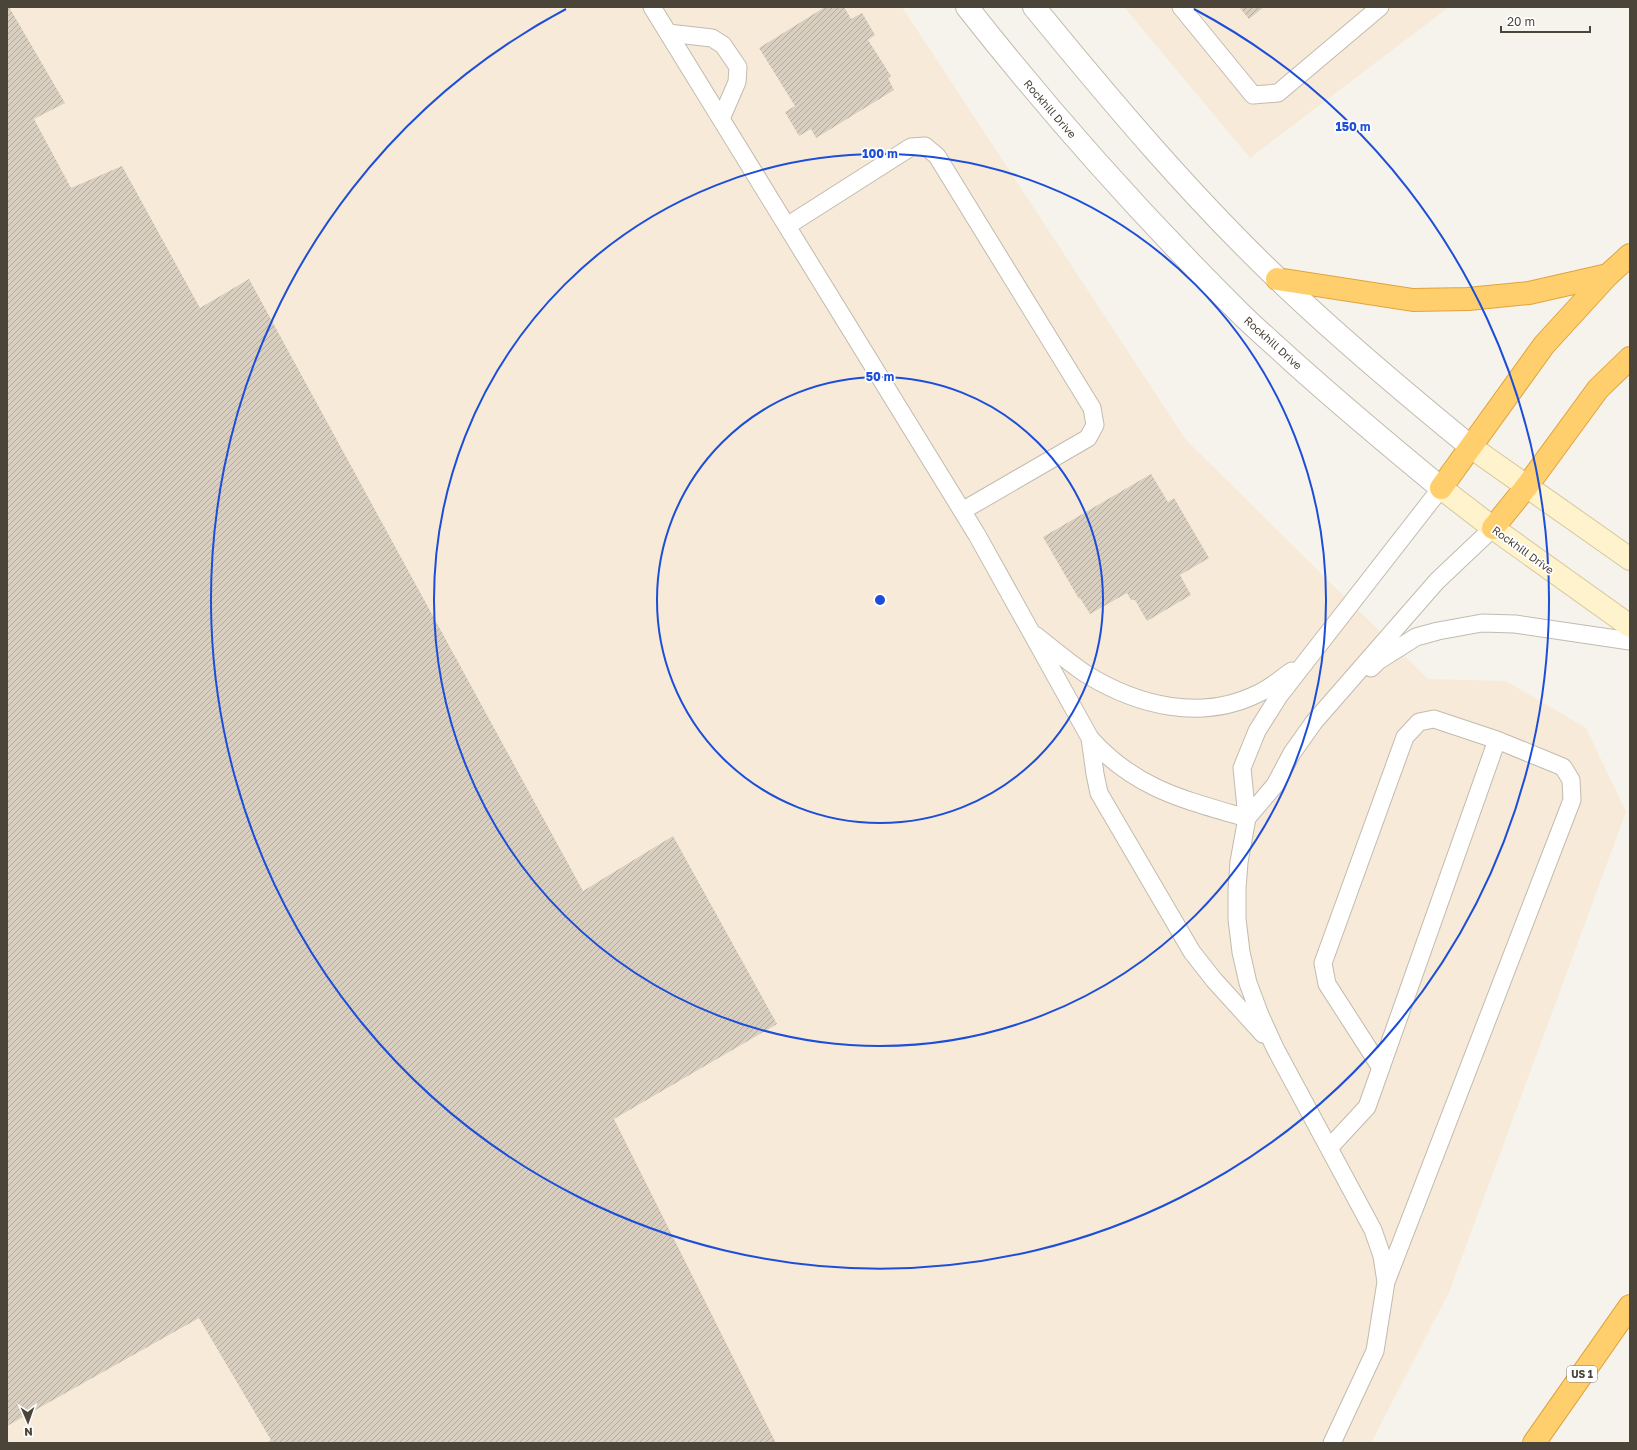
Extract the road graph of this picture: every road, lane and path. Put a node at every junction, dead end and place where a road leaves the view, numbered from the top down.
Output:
1 (652, 7) edge
2 (967, 7) edge
3 (1034, 7) edge
4 (1181, 7) edge
5 (1380, 7) edge
6 (668, 33) junction
7 (721, 120) junction
8 (787, 226) junction
9 (1630, 255) edge
10 (1608, 275) junction
11 (1278, 279) junction
12 (1630, 358) edge
13 (1471, 447) junction
14 (1528, 486) junction
15 (1441, 488) junction
16 (962, 511) junction
17 (1493, 528) junction
18 (1630, 559) edge
19 (1630, 626) edge
20 (1030, 631) junction
21 (1630, 641) edge
22 (1307, 660) junction
23 (1314, 722) junction
24 (1090, 738) junction
25 (1497, 740) junction
26 (1247, 818) junction
27 (1275, 1048) junction
28 (1381, 1068) junction
29 (1329, 1148) junction
30 (1386, 1282) junction
31 (1630, 1306) edge
32 (1332, 1443) edge
33 (1534, 1443) edge

1 - 6 lane
2 - 15 street, Rockhill Drive
3 - 11 street
4 - 5 lane
6 - 7 lane
6 - 7 lane
7 - 8 lane
8 - 16 lane
8 - 16 lane
9 - 10 highway
10 - 11 highway
10 - 13 highway
11 - 13 street
12 - 14 highway
13 - 14 main road
13 - 15 highway
14 - 17 highway
14 - 18 main road
15 - 17 main road, Rockhill Drive
15 - 22 lane
16 - 20 lane
17 - 19 main road, Rockhill Drive
17 - 23 lane
20 - 22 lane
20 - 24 lane
21 - 23 lane
22 - 26 lane
23 - 26 lane
24 - 26 lane
24 - 27 lane
25 - 28 lane
25 - 28 lane
25 - 30 lane
26 - 27 lane
27 - 29 lane
28 - 29 lane
29 - 30 lane
30 - 32 lane
31 - 33 highway, US 1

